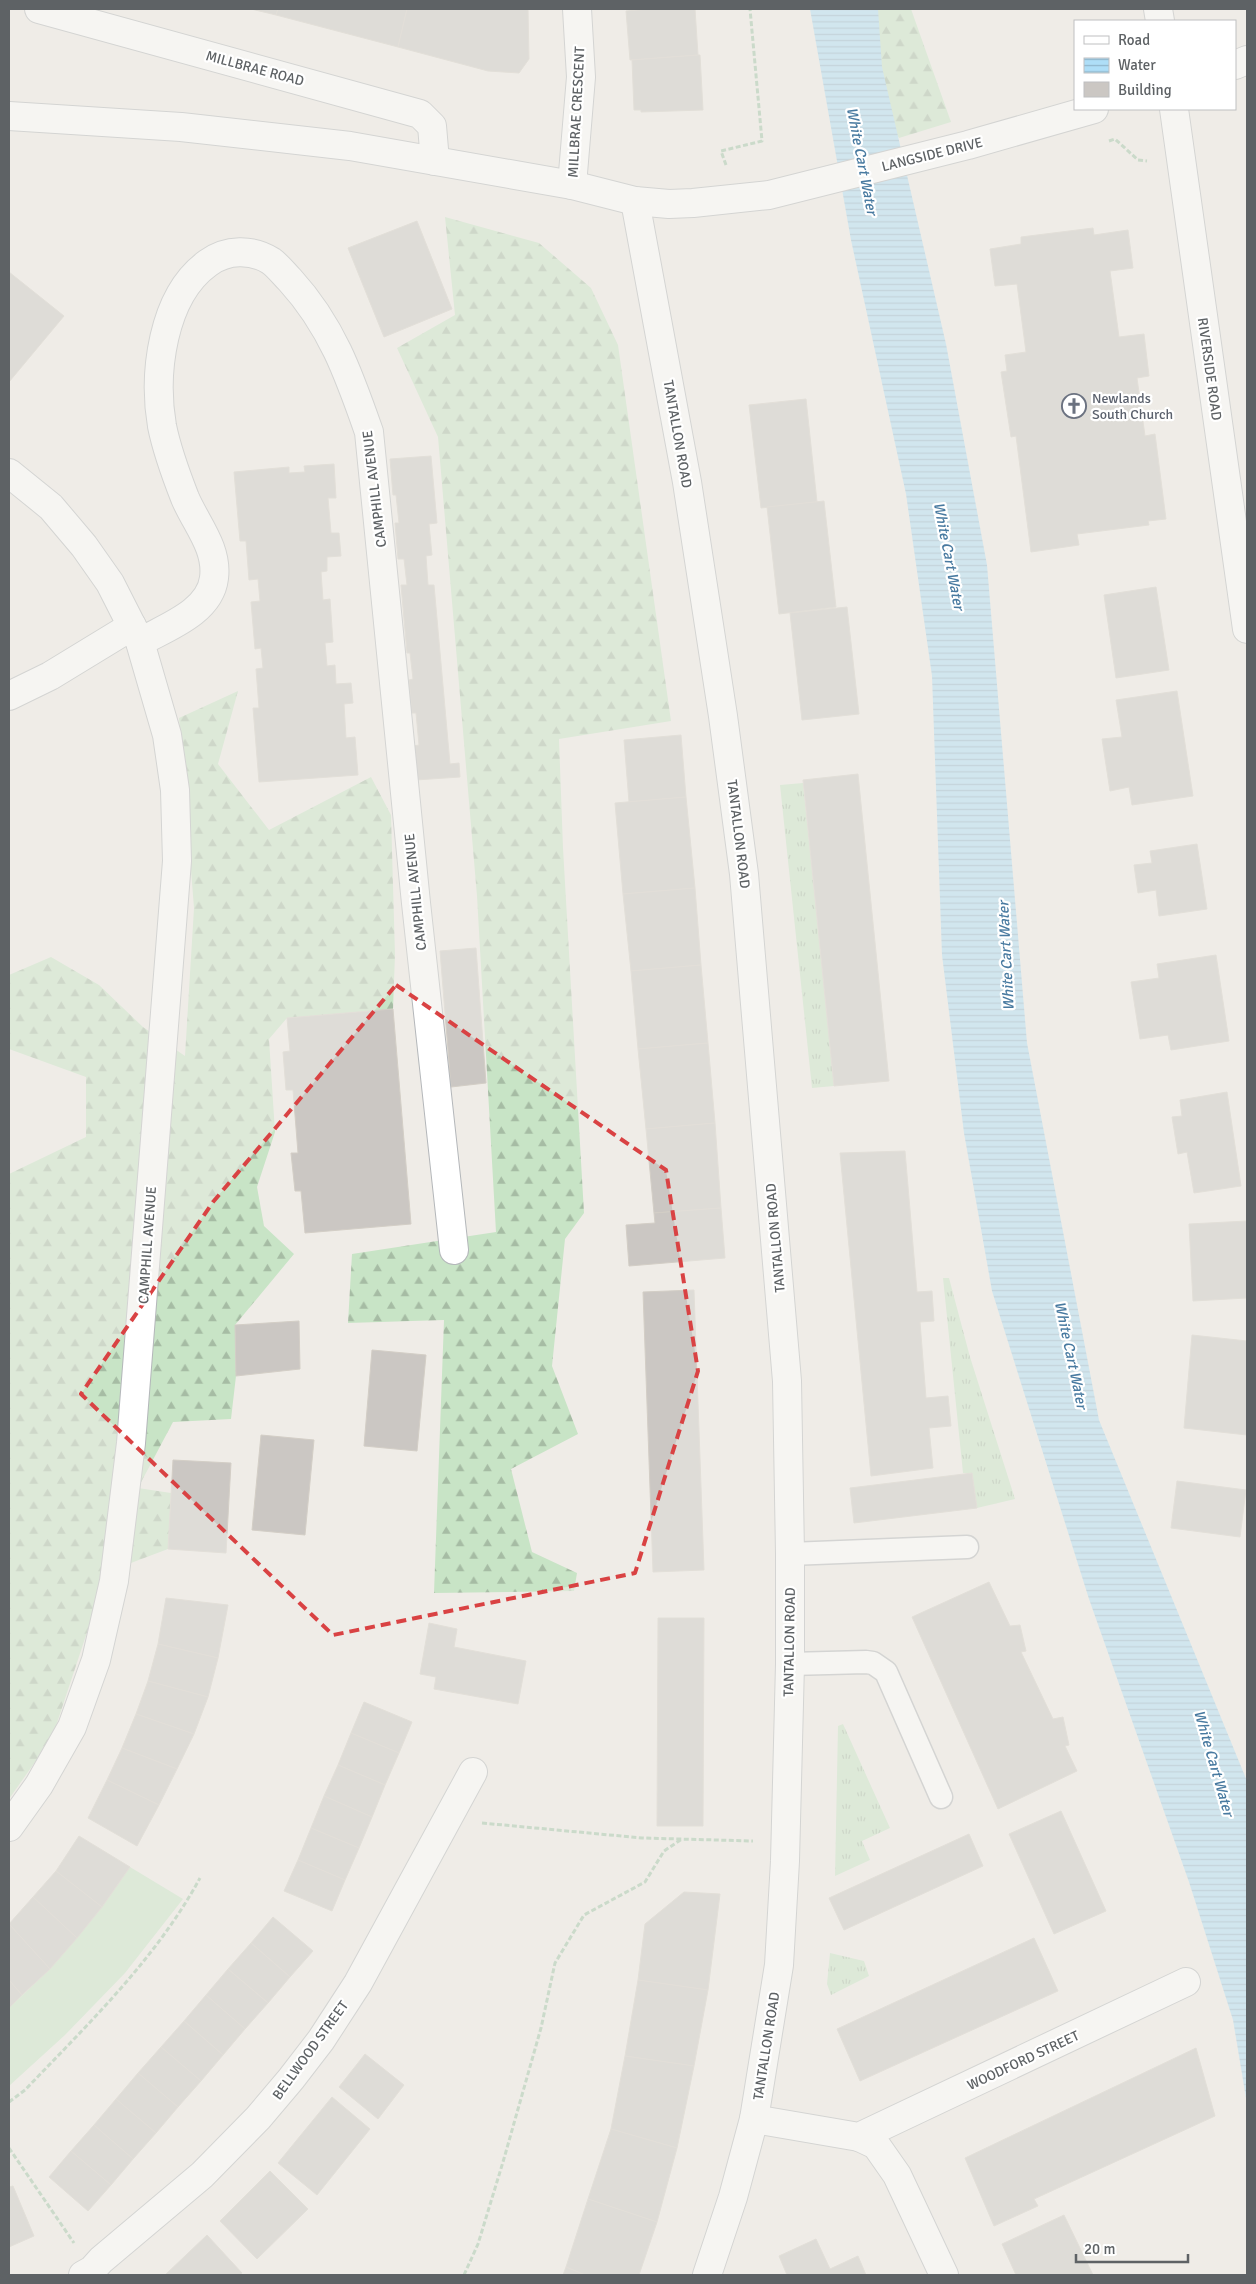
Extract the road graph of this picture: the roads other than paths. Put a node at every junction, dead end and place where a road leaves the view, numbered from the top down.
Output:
1 (39, 9) edge
2 (577, 9) edge
3 (9, 102) edge
4 (1090, 110) edge
5 (1174, 110) edge
6 (9, 116) edge
7 (435, 161) junction
8 (572, 185) junction
9 (635, 201) junction
10 (9, 473) edge
11 (1247, 629) edge
12 (136, 634) junction
13 (9, 696) edge
14 (454, 1250) dead end
15 (967, 1546) dead end
16 (790, 1554) junction
17 (790, 1664) junction
18 (473, 1772) dead end
19 (941, 1797) dead end
20 (9, 1826) edge
21 (1186, 1982) dead end
22 (754, 2118) junction
23 (860, 2137) junction
24 (88, 2273) edge
25 (707, 2275) edge
26 (944, 2275) edge

1 - 7 street, MILLBRAE ROAD
2 - 8 street, MILLBRAE CRESCENT
3 - 6 street
4 - 9 street, LANGSIDE DRIVE
5 - 11 street, RIVERSIDE ROAD
6 - 7 street
7 - 8 street
8 - 9 street
9 - 16 street, TANTALLON ROAD
10 - 12 street, CAMPHILL AVENUE
12 - 13 street
12 - 14 street, CAMPHILL AVENUE
12 - 20 street, CAMPHILL AVENUE
15 - 16 lane
16 - 17 street, TANTALLON ROAD
17 - 19 lane
17 - 22 street, TANTALLON ROAD
18 - 24 street, BELLWOOD STREET
21 - 23 street, WOODFORD STREET
22 - 23 street
22 - 25 street, TANTALLON ROAD
23 - 26 street

